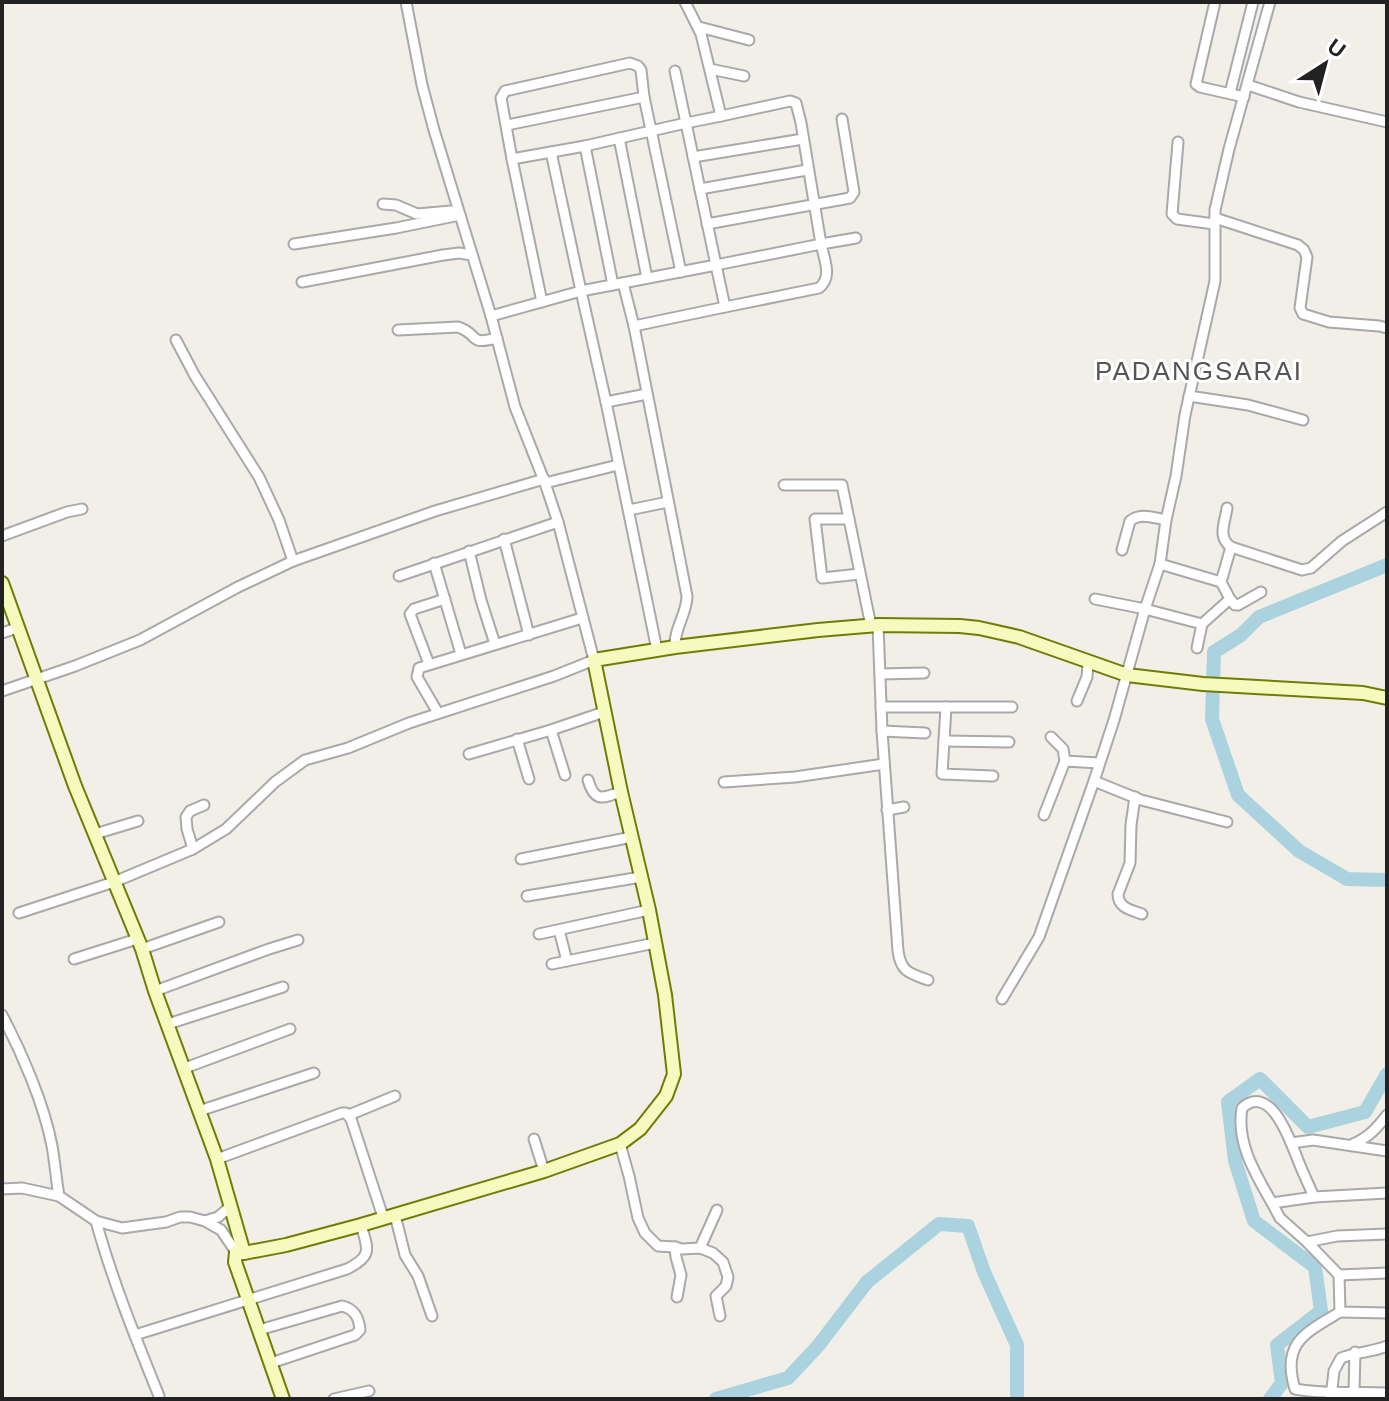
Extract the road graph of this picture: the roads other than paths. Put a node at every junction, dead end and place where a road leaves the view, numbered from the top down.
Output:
1 (406, 2) edge
2 (685, 2) edge
3 (1215, 2) edge
4 (1253, 2) edge
5 (1270, 2) edge
6 (699, 27) junction
7 (749, 40) dead end
8 (710, 69) junction
9 (675, 71) dead end
10 (744, 76) dead end
11 (1248, 85) junction
12 (1230, 93) junction
13 (644, 97) junction
14 (1244, 97) junction
15 (721, 116) junction
16 (842, 119) dead end
17 (1387, 122) edge
18 (686, 123) junction
19 (507, 125) junction
20 (652, 130) junction
21 (619, 138) junction
22 (803, 139) junction
23 (1178, 142) dead end
24 (585, 146) junction
25 (551, 152) junction
26 (693, 157) junction
27 (512, 159) junction
28 (807, 170) junction
29 (700, 189) junction
30 (383, 204) dead end
31 (815, 204) junction
32 (459, 212) junction
33 (1214, 221) junction
34 (707, 224) junction
35 (856, 238) dead end
36 (294, 244) dead end
37 (821, 244) junction
38 (472, 255) junction
39 (716, 265) junction
40 (681, 272) junction
41 (647, 278) junction
42 (302, 282) dead end
43 (618, 284) junction
44 (581, 291) junction
45 (542, 302) junction
46 (725, 307) junction
47 (491, 316) junction
48 (634, 326) junction
49 (1387, 328) edge
50 (398, 330) dead end
51 (497, 338) junction
52 (176, 340) dead end
53 (647, 394) junction
54 (1189, 396) junction
55 (606, 402) junction
56 (1303, 420) dead end
57 (618, 465) junction
58 (544, 481) junction
59 (784, 485) dead end
60 (668, 502) junction
61 (1227, 508) dead end
62 (82, 509) dead end
63 (629, 510) junction
64 (1387, 512) edge
65 (849, 519) junction
66 (1166, 520) junction
67 (558, 522) junction
68 (2, 536) edge
69 (504, 539) junction
70 (1231, 547) junction
71 (1122, 550) dead end
72 (469, 551) junction
73 (293, 561) junction
74 (434, 563) junction
75 (1160, 564) junction
76 (860, 574) junction
77 (399, 576) dead end
78 (1221, 582) junction
79 (2, 585) edge
80 (1261, 592) dead end
81 (445, 599) junction
82 (1095, 599) dead end
83 (1230, 599) junction
84 (1145, 609) junction
85 (582, 618) junction
86 (1202, 624) junction
87 (874, 626) junction
88 (17, 628) junction
89 (2, 633) edge
90 (529, 635) junction
91 (495, 644) junction
92 (675, 647) junction
93 (1197, 648) dead end
94 (657, 650) junction
95 (461, 654) junction
96 (594, 660) junction
97 (1088, 663) junction
98 (429, 664) junction
99 (924, 673) dead end
100 (880, 674) junction
101 (1127, 675) junction
102 (38, 680) junction
103 (2, 691) edge
104 (1387, 698) edge
105 (1077, 701) dead end
106 (881, 707) junction
107 (946, 707) junction
108 (1012, 707) dead end
109 (604, 712) junction
110 (438, 713) junction
111 (551, 730) junction
112 (882, 731) junction
113 (925, 733) dead end
114 (1051, 737) dead end
115 (517, 739) junction
116 (944, 741) junction
117 (1009, 742) dead end
118 (469, 754) dead end
119 (1065, 761) junction
120 (1099, 763) junction
121 (884, 764) junction
122 (565, 775) dead end
123 (993, 776) dead end
124 (529, 779) dead end
125 (588, 780) dead end
126 (1094, 781) junction
127 (724, 782) dead end
128 (621, 792) junction
129 (1135, 797) junction
130 (204, 805) dead end
131 (904, 807) dead end
132 (887, 810) junction
133 (1044, 815) dead end
134 (138, 821) dead end
135 (1227, 822) dead end
136 (95, 834) junction
137 (632, 837) junction
138 (193, 849) junction
139 (521, 859) dead end
140 (641, 877) junction
141 (114, 882) junction
142 (527, 896) dead end
143 (649, 910) junction
144 (19, 913) dead end
145 (1142, 914) dead end
146 (219, 922) dead end
147 (559, 930) junction
148 (539, 934) dead end
149 (298, 940) dead end
150 (655, 943) junction
151 (139, 944) junction
152 (74, 959) dead end
153 (567, 961) junction
154 (552, 964) dead end
155 (928, 980) dead end
156 (283, 987) dead end
157 (155, 991) junction
158 (1002, 999) dead end
159 (2, 1015) edge
160 (168, 1024) junction
161 (290, 1029) dead end
162 (185, 1068) junction
163 (314, 1073) dead end
164 (395, 1096) dead end
165 (199, 1111) junction
166 (349, 1115) junction
167 (1387, 1115) edge
168 (534, 1139) dead end
169 (1291, 1143) junction
170 (620, 1144) junction
171 (1350, 1146) junction
172 (1387, 1151) edge
173 (217, 1159) junction
174 (544, 1171) junction
175 (2, 1189) edge
176 (1387, 1193) edge
177 (59, 1196) junction
178 (1314, 1197) junction
179 (1272, 1203) junction
180 (231, 1206) junction
181 (717, 1210) dead end
182 (389, 1216) junction
183 (96, 1221) junction
184 (205, 1221) junction
185 (361, 1225) junction
186 (1387, 1234) edge
187 (1307, 1242) junction
188 (675, 1247) junction
189 (700, 1248) junction
190 (240, 1253) junction
191 (1387, 1273) edge
192 (1339, 1275) junction
193 (677, 1297) dead end
194 (248, 1301) junction
195 (1340, 1312) junction
196 (1387, 1313) edge
197 (432, 1316) dead end
198 (720, 1316) dead end
199 (259, 1330) junction
200 (135, 1335) junction
201 (1387, 1346) edge
202 (1355, 1352) junction
203 (271, 1363) junction
204 (369, 1391) dead end
205 (1354, 1391) junction
206 (1387, 1393) edge
207 (1294, 1394) edge
208 (159, 1396) dead end
209 (1331, 1396) edge
210 (283, 1399) edge
211 (334, 1399) edge

1 - 32 street
2 - 6 street
3 - 12 street
4 - 12 street
5 - 11 street
6 - 7 street
6 - 8 street
8 - 10 street
8 - 15 street
9 - 18 street
11 - 14 street
11 - 17 street
12 - 14 street
13 - 19 street
13 - 19 street
13 - 20 street
14 - 33 street
15 - 18 street
15 - 22 street
16 - 31 street
18 - 20 street
18 - 26 street
19 - 27 street
20 - 21 street
20 - 40 street
21 - 24 street
21 - 41 street
22 - 26 street
22 - 28 street
23 - 33 street
24 - 25 street
24 - 43 street
25 - 27 street
25 - 44 street
26 - 29 street
27 - 45 street
28 - 29 street
28 - 31 street
29 - 34 street
30 - 32 street
31 - 34 street
31 - 37 street
32 - 36 street
32 - 38 street
33 - 49 street
33 - 54 street
34 - 39 street
35 - 37 street
37 - 39 street
37 - 46 street
38 - 42 street
38 - 47 street
39 - 40 street
39 - 46 street
40 - 41 street
41 - 43 street
43 - 44 street
43 - 48 street
44 - 45 street
44 - 55 street
45 - 47 street
46 - 48 street
47 - 51 street
48 - 53 street
50 - 51 street
51 - 58 street
52 - 73 street
53 - 55 street
53 - 60 street
54 - 56 street
54 - 66 street
55 - 57 street
57 - 58 street
57 - 63 street
58 - 67 street
58 - 73 street
59 - 65 street
60 - 63 street
60 - 92 street
61 - 70 street
62 - 68 street
63 - 94 street
64 - 70 street
65 - 76 street
65 - 76 street
66 - 71 street
66 - 75 street
67 - 69 street
67 - 85 street
69 - 72 street
69 - 90 street
70 - 78 street
72 - 74 street
72 - 91 street
73 - 102 street
74 - 77 street
74 - 81 street
75 - 78 street
75 - 84 street
76 - 87 street
78 - 83 street
79 - 88 street
80 - 83 street
81 - 95 street
81 - 98 street
82 - 84 street
83 - 86 street
84 - 86 street
84 - 101 street
85 - 90 street
85 - 96 street
86 - 93 street
87 - 92 street
87 - 97 street
87 - 100 street
88 - 89 street
88 - 102 street
90 - 91 street
91 - 95 street
92 - 94 street
94 - 96 street
95 - 98 street
96 - 109 street
96 - 110 street
97 - 101 street
97 - 105 street
98 - 110 street
99 - 100 street
100 - 106 street
101 - 104 street
101 - 120 street
102 - 103 street
102 - 136 street
106 - 107 street
106 - 112 street
107 - 108 street
107 - 116 street
109 - 111 street
109 - 128 street
110 - 138 street
111 - 115 street
111 - 122 street
112 - 113 street
112 - 121 street
114 - 119 street
115 - 118 street
115 - 124 street
116 - 117 street
116 - 123 street
119 - 120 street
119 - 133 street
120 - 126 street
121 - 127 street
121 - 132 street
125 - 128 street
126 - 129 street
126 - 158 street
128 - 137 street
129 - 135 street
129 - 145 street
130 - 138 street
131 - 132 street
132 - 155 street
134 - 136 street
136 - 141 street
137 - 139 street
137 - 140 street
138 - 141 street
140 - 142 street
140 - 143 street
141 - 144 street
141 - 151 street
143 - 147 street
143 - 150 street
146 - 151 street
147 - 148 street
147 - 153 street
149 - 157 street
150 - 153 street
150 - 170 street
151 - 152 street
151 - 157 street
153 - 154 street
156 - 160 street
157 - 160 street
159 - 177 street
160 - 162 street
161 - 162 street
162 - 165 street
163 - 165 street
164 - 166 street
165 - 173 street
166 - 173 street
166 - 182 street
167 - 171 street
168 - 174 street
169 - 171 street
169 - 178 street
169 - 179 street
170 - 174 street
170 - 188 street
171 - 172 street
173 - 180 street
174 - 182 street
175 - 177 street
176 - 178 street
177 - 183 street
178 - 179 street
179 - 187 street
180 - 184 street
180 - 190 street
181 - 189 street
182 - 185 street
182 - 197 street
183 - 184 street
183 - 200 street
184 - 190 street
185 - 190 street
185 - 194 street
186 - 187 street
187 - 192 street
188 - 189 street
188 - 193 street
189 - 198 street
190 - 194 street
191 - 192 street
192 - 195 street
194 - 199 street
194 - 200 street
195 - 196 street
195 - 207 street
199 - 203 street
199 - 203 street
200 - 208 street
201 - 202 street
202 - 205 street
202 - 209 street
203 - 210 street
204 - 211 street
205 - 206 street
205 - 209 street
207 - 209 street

